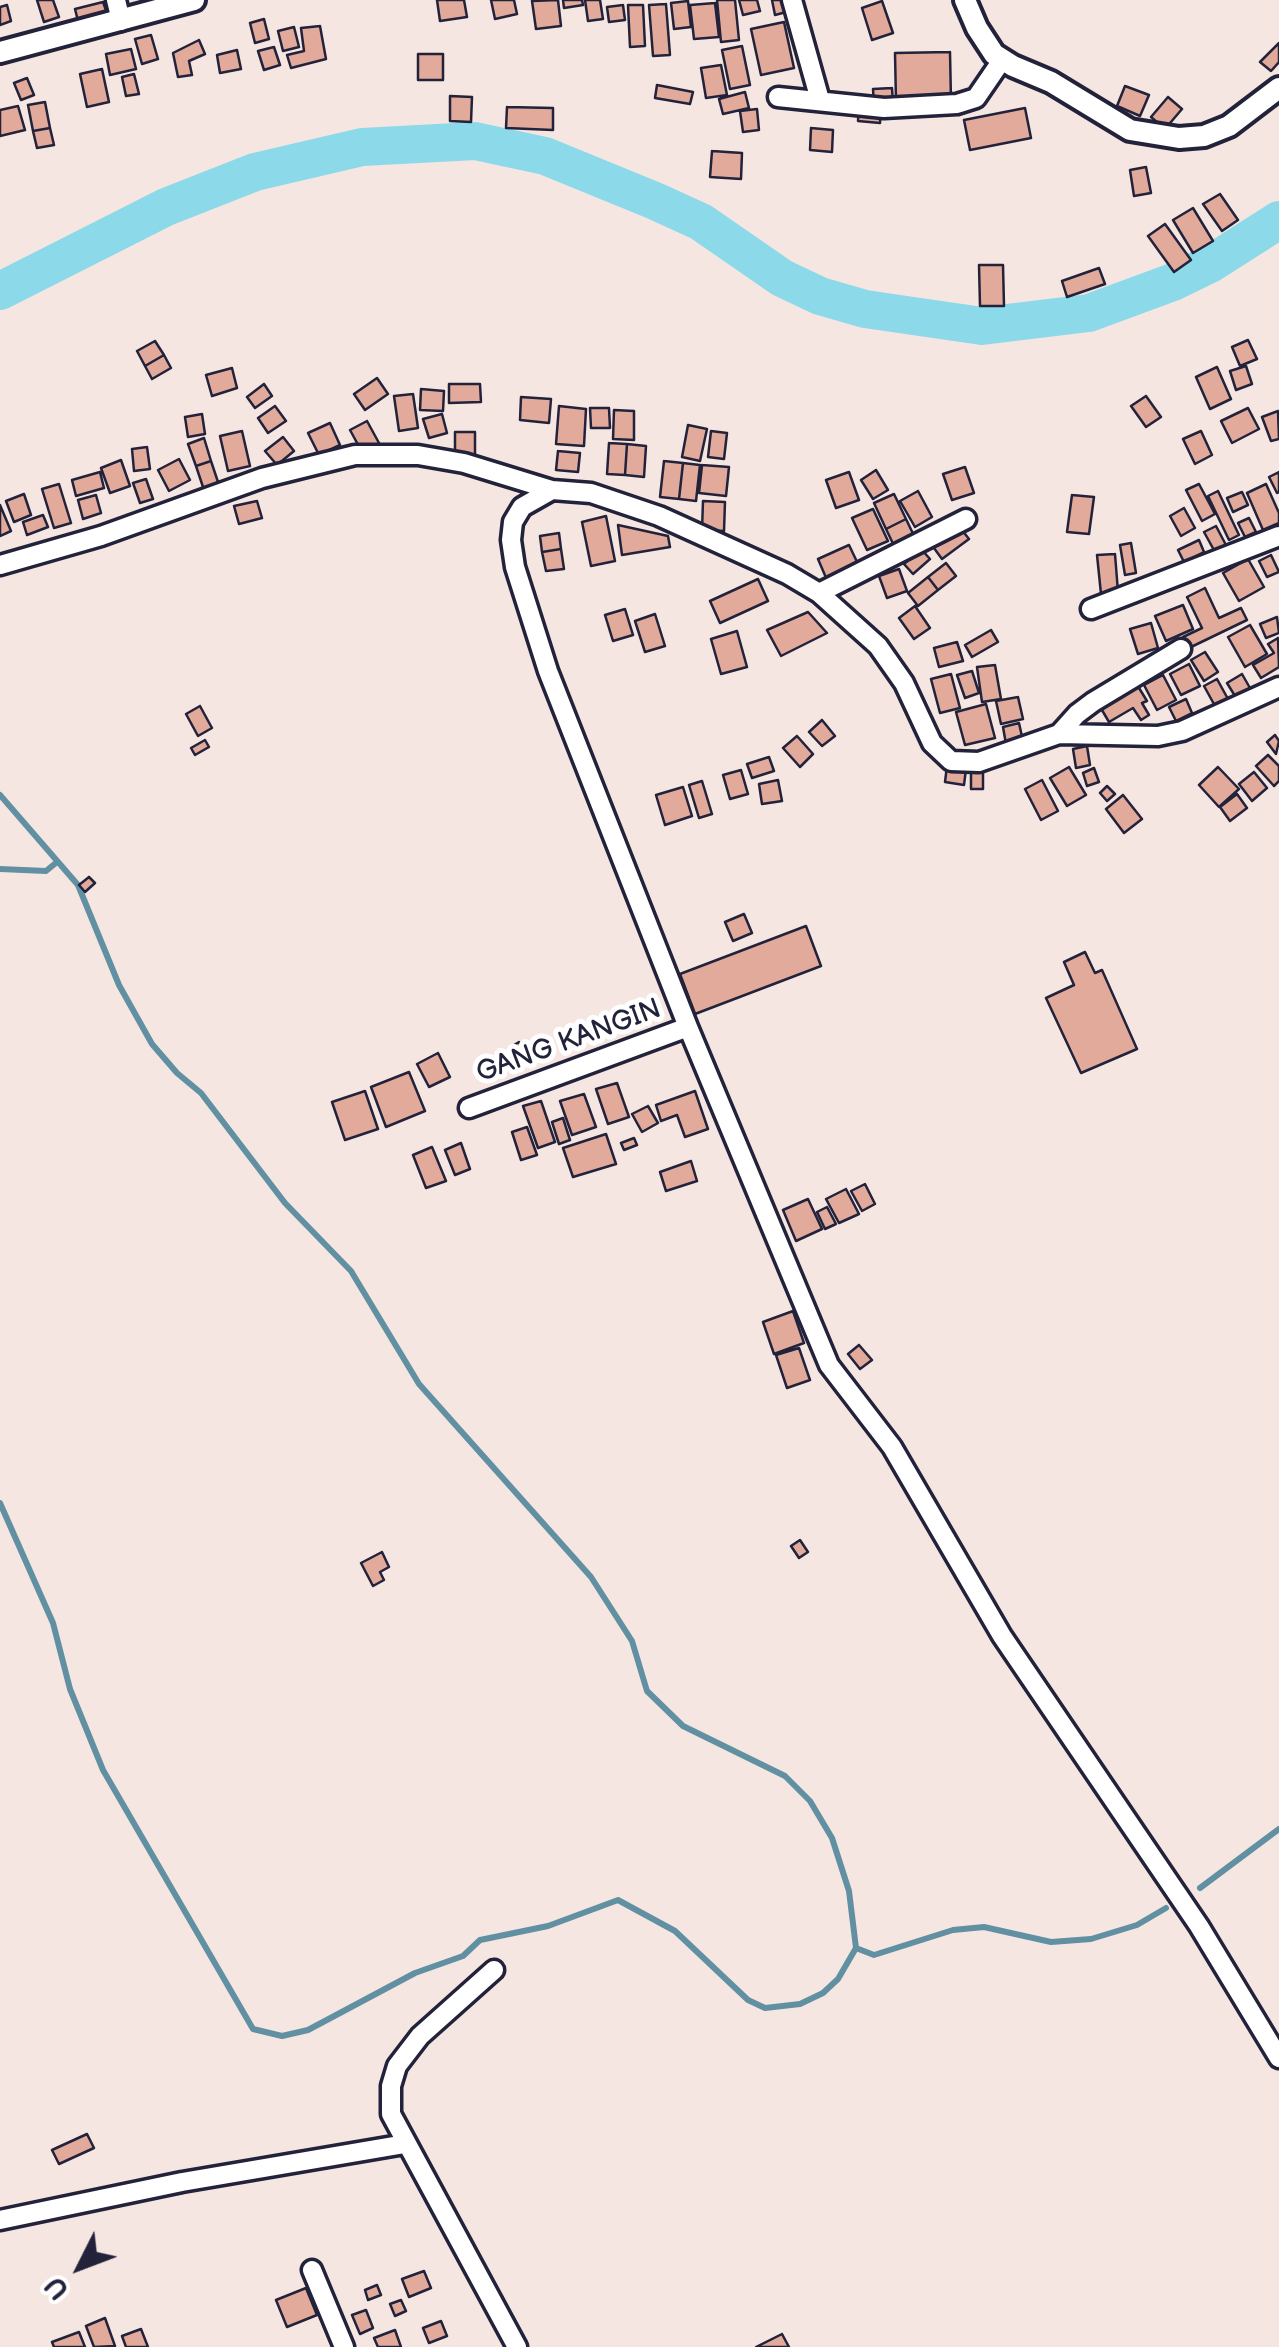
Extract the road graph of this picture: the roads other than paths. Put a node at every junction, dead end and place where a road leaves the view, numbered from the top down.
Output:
1 (116, 0) edge
2 (194, 0) edge
3 (792, 0) edge
4 (966, 0) edge
5 (121, 21) junction
6 (0, 52) edge
7 (1002, 60) junction
8 (1279, 88) edge
9 (778, 97) dead end
10 (820, 100) junction
11 (552, 490) junction
12 (966, 519) dead end
13 (1279, 536) edge
14 (0, 565) edge
15 (819, 593) junction
16 (1091, 609) dead end
17 (1181, 650) dead end
18 (1279, 687) edge
19 (1059, 734) junction
20 (688, 1027) junction
21 (469, 1108) dead end
22 (494, 1970) dead end
23 (1279, 2058) edge
24 (405, 2144) junction
25 (0, 2220) edge
26 (312, 2270) dead end
27 (344, 2347) edge
28 (517, 2347) edge

1 - 5 street
2 - 5 street
3 - 10 street
4 - 7 street
5 - 6 street
7 - 8 street
7 - 10 street
9 - 10 street
11 - 14 street
11 - 15 street
11 - 20 street
12 - 15 street
13 - 16 street
15 - 19 street
17 - 19 street
18 - 19 street
20 - 21 street, GANG KANGIN
20 - 23 street
22 - 24 street
24 - 25 street
24 - 28 street
26 - 27 street

